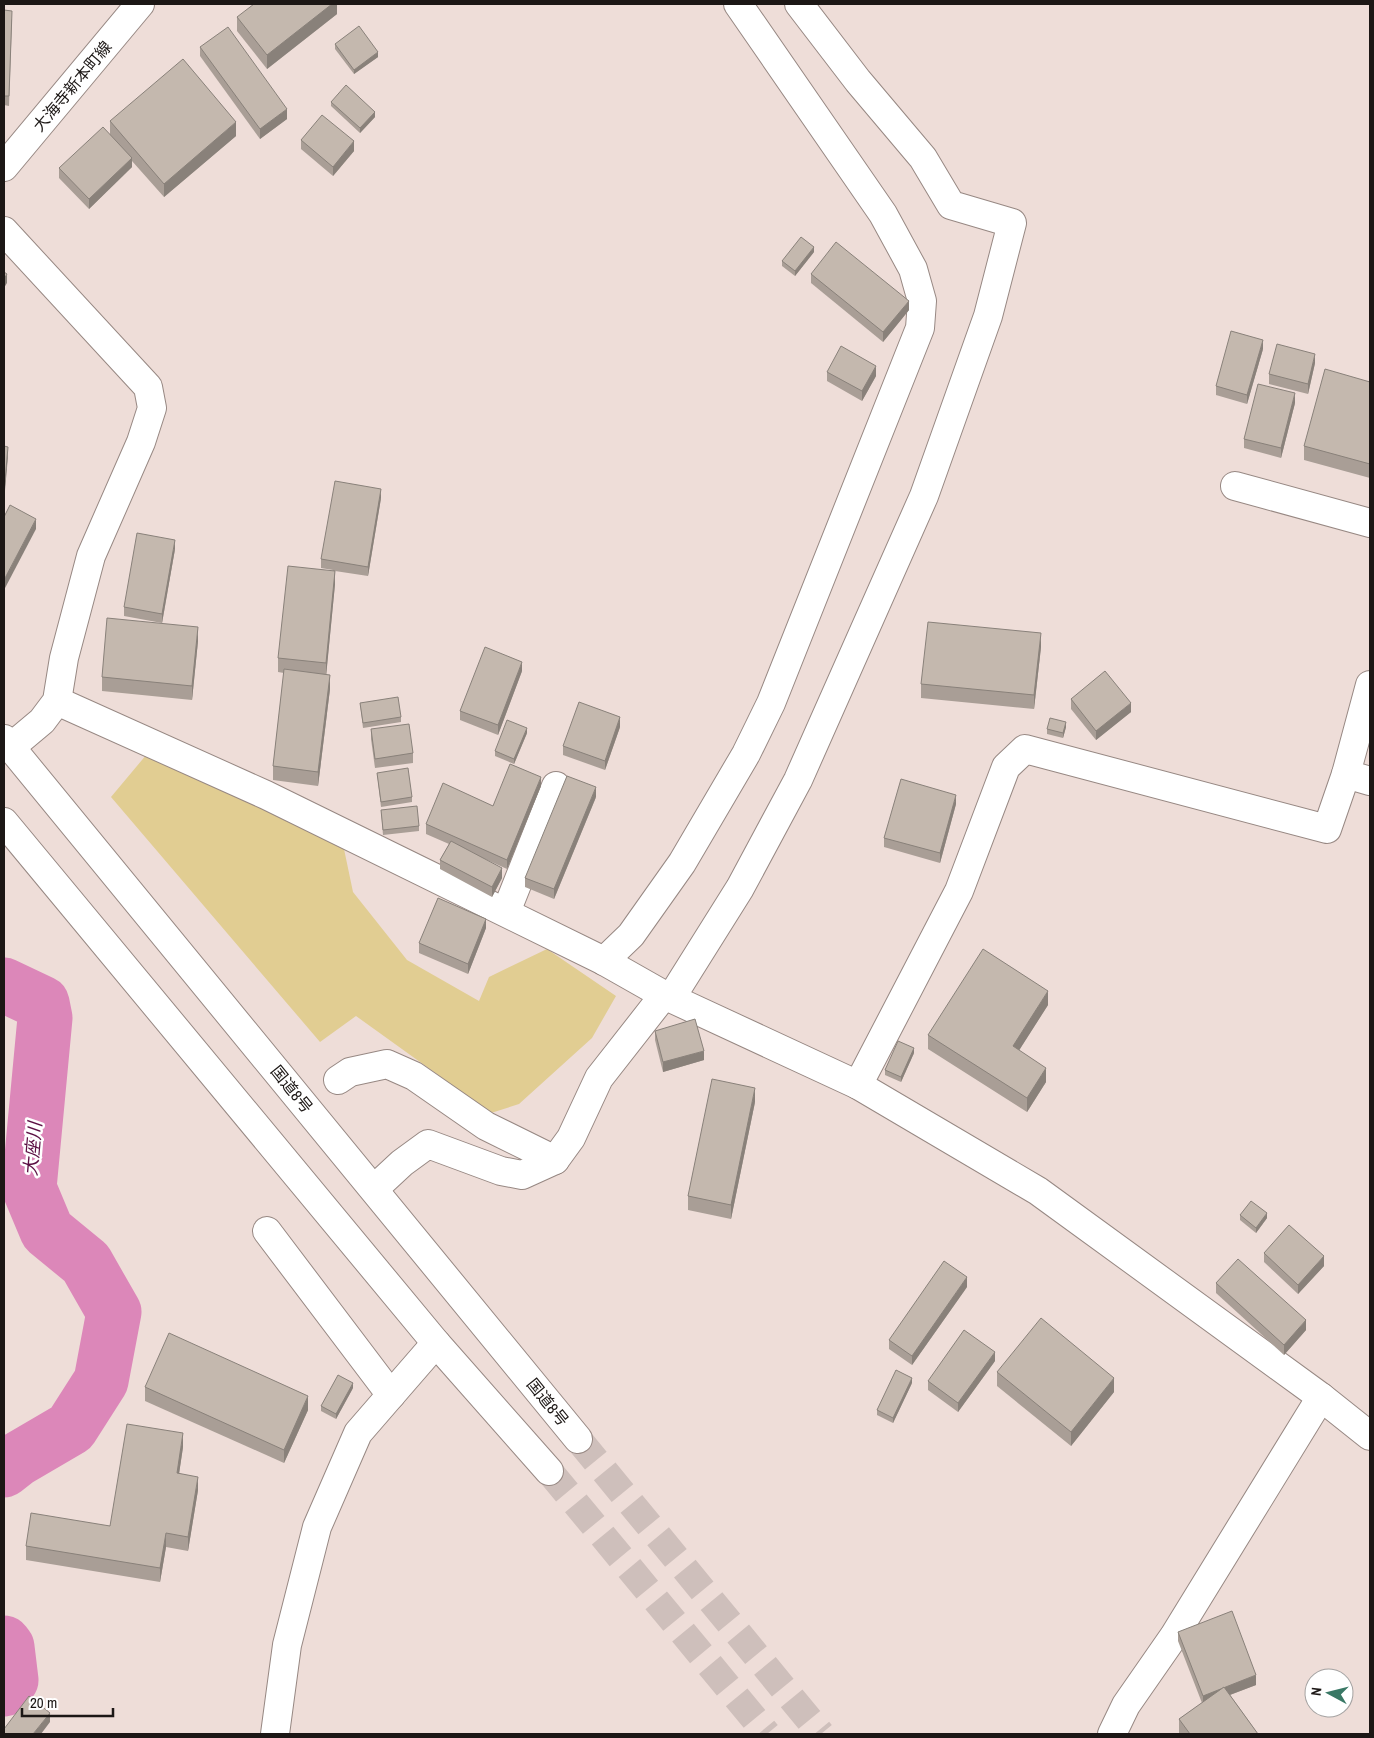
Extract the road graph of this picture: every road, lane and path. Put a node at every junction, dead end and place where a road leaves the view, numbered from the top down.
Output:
1 (140, 4) edge
2 (738, 4) edge
3 (799, 4) edge
4 (4, 167) edge
5 (4, 231) edge
6 (1235, 486) dead end
7 (1370, 523) edge
8 (1370, 685) edge
9 (57, 701) junction
10 (7, 743) edge
11 (1358, 778) edge
12 (556, 786) dead end
13 (4, 822) edge
14 (506, 912) junction
15 (604, 960) junction
16 (667, 997) junction
17 (338, 1080) dead end
18 (858, 1085) junction
19 (555, 1160) junction
20 (374, 1189) junction
21 (267, 1231) dead end
22 (436, 1343) junction
23 (391, 1395) junction
24 (1321, 1397) junction
25 (1370, 1436) edge
26 (578, 1439) tunnel mouth
27 (549, 1471) tunnel mouth
28 (275, 1734) edge
29 (1112, 1734) edge

1 - 4 main road, 大海寺新本町線
2 - 15 main road
3 - 16 main road
5 - 9 main road
6 - 7 main road
8 - 11 main road
9 - 10 main road
9 - 14 main road
10 - 20 main road, 国道8号
11 - 18 main road
12 - 14 main road
13 - 22 main road
14 - 15 main road
15 - 16 main road
16 - 18 main road
16 - 19 main road
17 - 19 main road
18 - 24 main road
19 - 20 main road
20 - 26 main road, 国道8号
21 - 23 main road
22 - 23 main road
22 - 27 main road
23 - 28 main road
24 - 25 main road
24 - 29 main road

